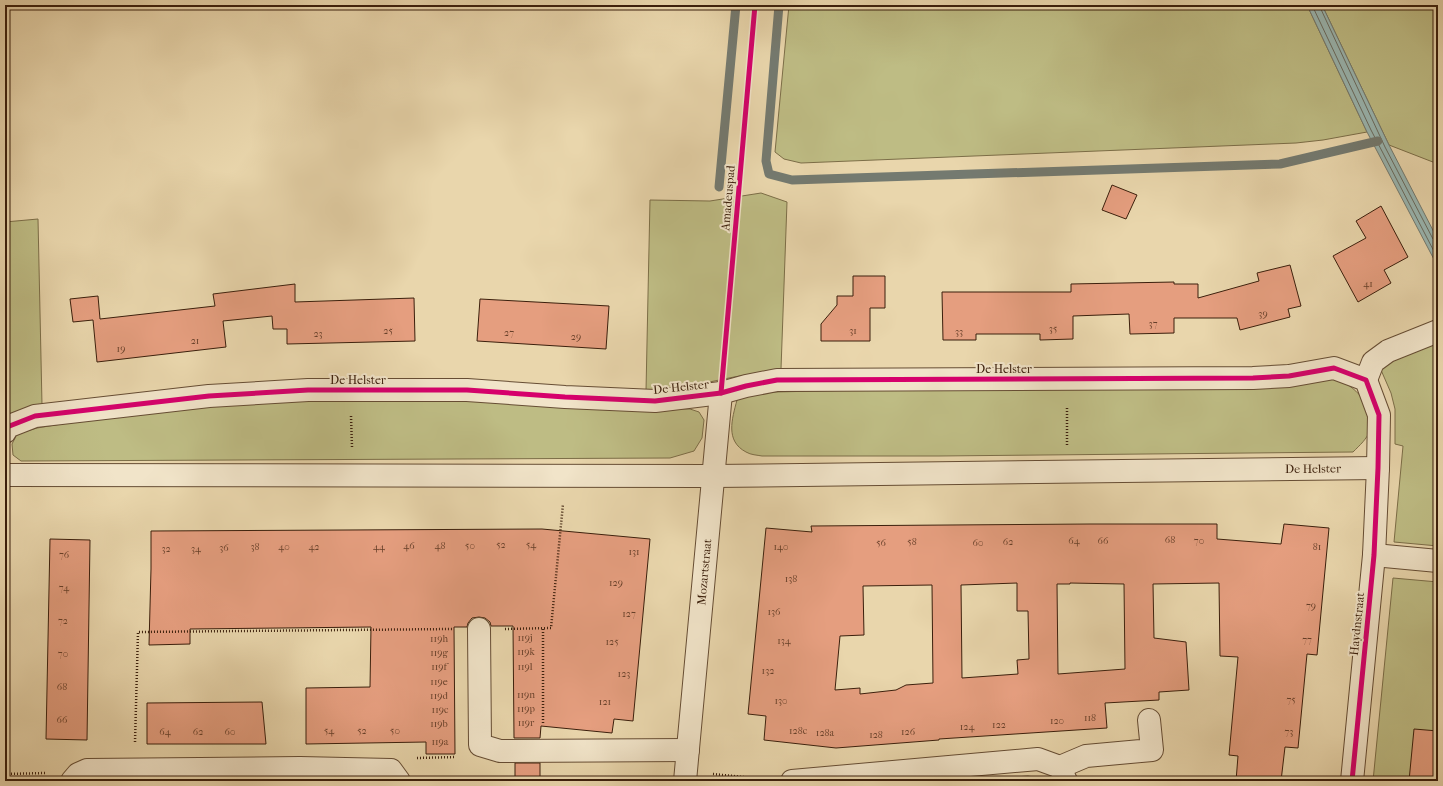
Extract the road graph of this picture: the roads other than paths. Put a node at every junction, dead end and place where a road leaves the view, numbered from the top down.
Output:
1 (1438, 331) edge
2 (1366, 380) junction
3 (721, 393) junction
4 (5, 432) edge
5 (1378, 468) junction
6 (5, 475) edge
7 (713, 476) junction
8 (1374, 555) junction
9 (1438, 561) edge
10 (479, 629) road end
11 (1149, 720) dead end
12 (686, 768) edge
13 (1063, 774) edge
14 (395, 775) edge
15 (75, 778) edge
16 (792, 781) edge
17 (1352, 781) edge

1 - 2 street
2 - 3 street, De Helster
2 - 5 street
3 - 4 street, De Helster
3 - 7 street, Mozartstraat
5 - 7 street, De Helster
5 - 8 street, Haydnstraat
6 - 7 street, De Helster
7 - 12 street, Mozartstraat
8 - 9 street
8 - 17 street, Haydnstraat
10 - 12 street
11 - 13 street
13 - 16 street
14 - 15 street

